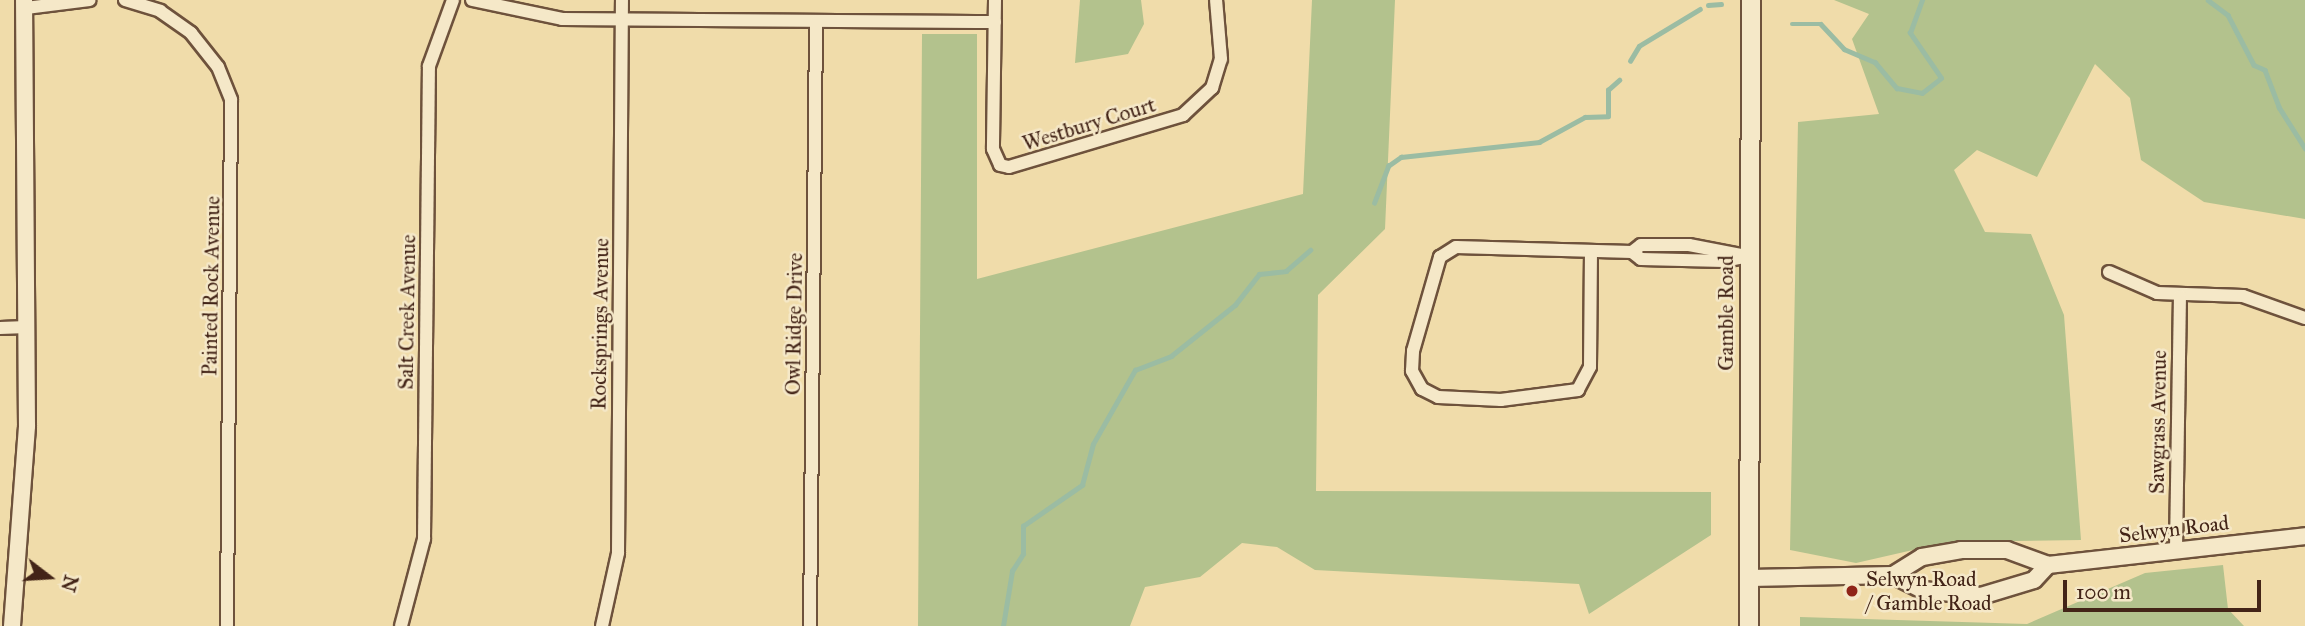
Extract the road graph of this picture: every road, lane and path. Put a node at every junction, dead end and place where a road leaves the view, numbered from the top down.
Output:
1 (89, 0) edge
2 (125, 0) edge
3 (453, 0) edge
4 (472, 0) edge
5 (622, 0) edge
6 (995, 0) edge
7 (1216, 0) edge
8 (1751, 0) edge
9 (25, 4) edge
10 (622, 19) junction
11 (816, 21) junction
12 (995, 22) junction
13 (1591, 251) junction
14 (1749, 256) junction
15 (2109, 272) dead end
16 (2180, 296) junction
17 (2305, 318) edge
18 (27, 327) junction
19 (0, 328) edge
20 (2305, 536) edge
21 (2176, 549) junction
22 (2048, 565) junction
23 (1894, 575) junction
24 (1750, 578) junction
25 (12, 626) edge
26 (227, 626) edge
27 (401, 626) edge
28 (602, 626) edge
29 (810, 626) edge
30 (1749, 626) edge

1 - 9 street
2 - 26 street, Painted Rock Avenue
3 - 27 street, Salt Creek Avenue
4 - 10 street
5 - 10 street, Rocksprings Avenue
6 - 12 street, Westbury Court
7 - 12 street, Westbury Court
8 - 14 main road, Gamble Road
9 - 18 street
10 - 11 street
10 - 28 street, Rocksprings Avenue
11 - 12 street
11 - 29 street, Owl Ridge Drive
13 - 13 street
13 - 14 street
14 - 24 main road, Gamble Road
15 - 16 street
16 - 17 street
16 - 21 street, Sawgrass Avenue
18 - 19 street
18 - 25 street
20 - 21 street, Selwyn Road
21 - 22 street, Selwyn Road
22 - 23 street, Selwyn Road
22 - 23 street, Selwyn Road
23 - 24 street, Selwyn Road
24 - 30 main road, Gamble Road

